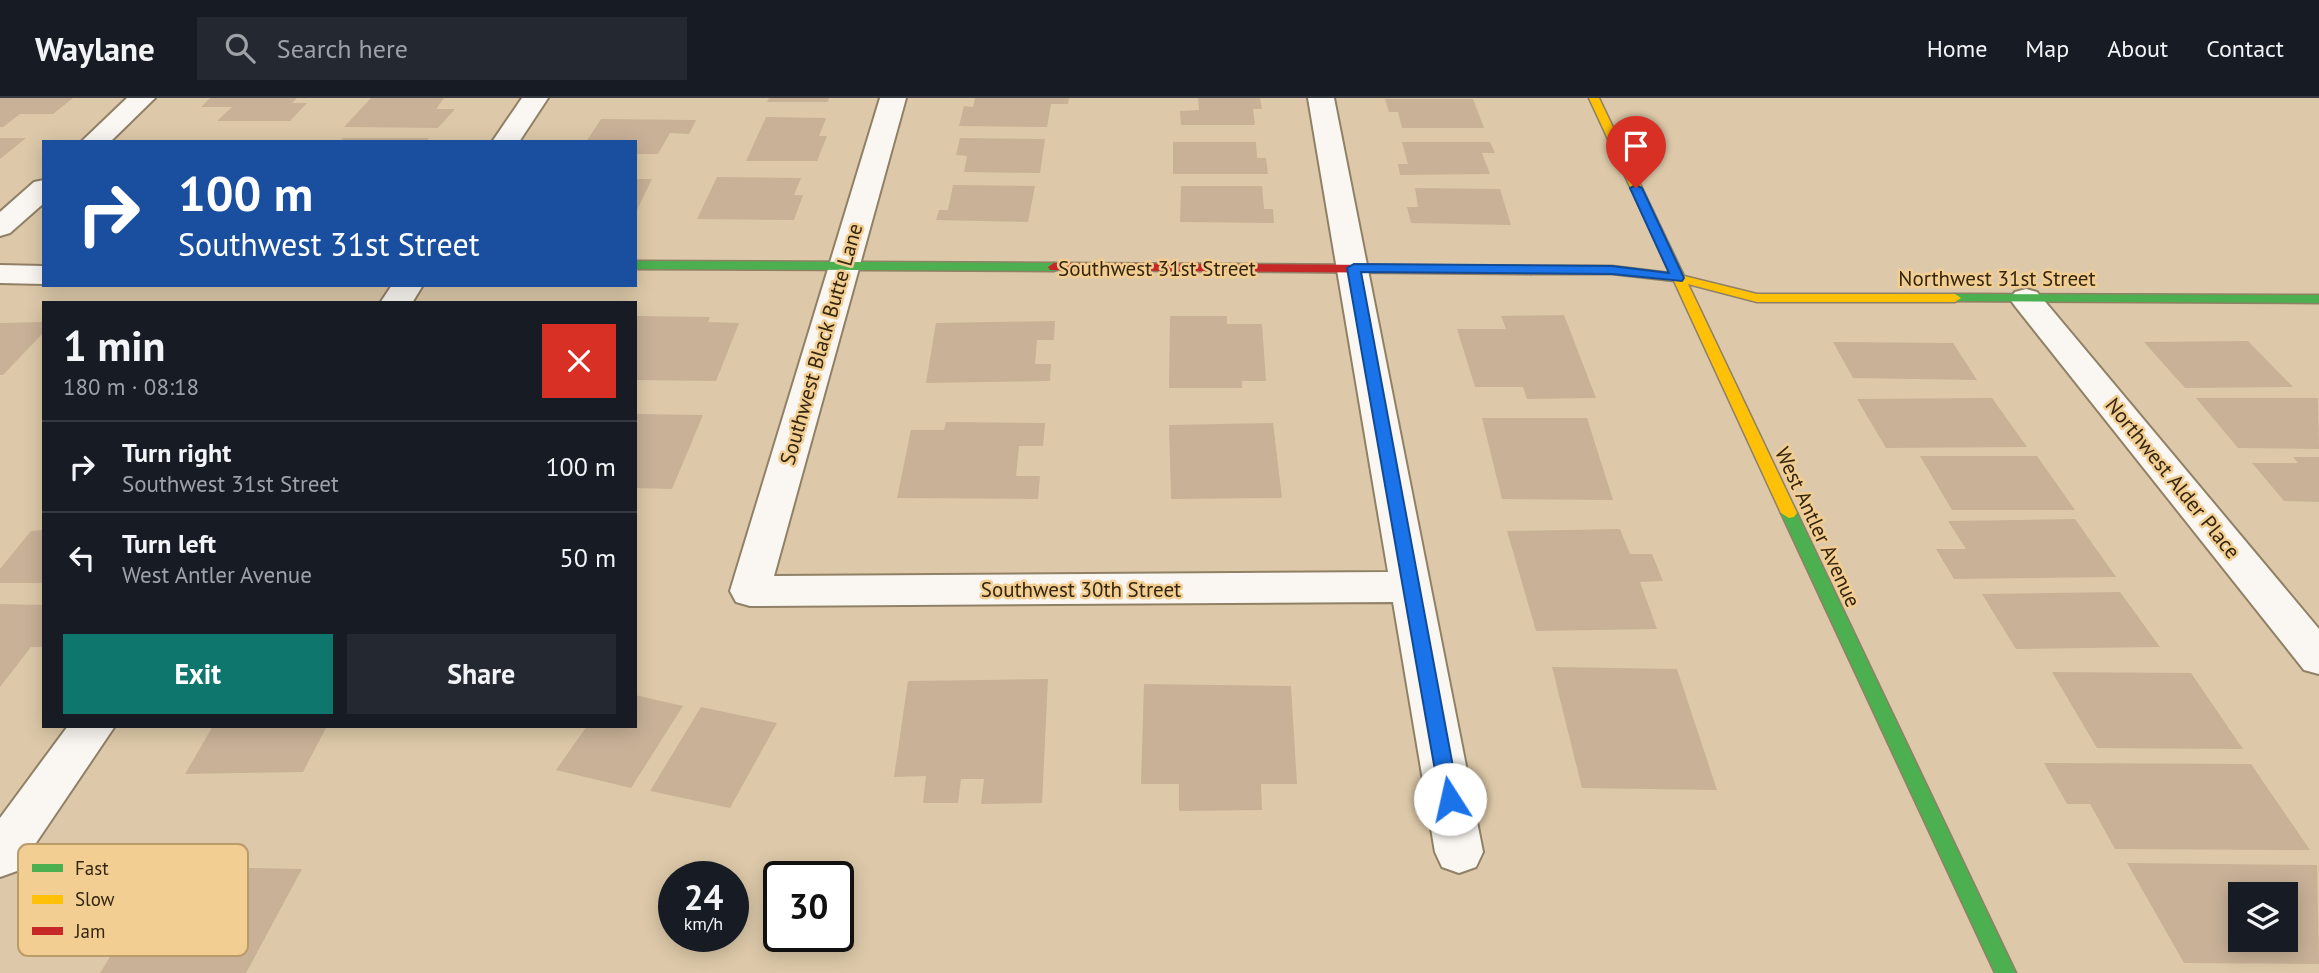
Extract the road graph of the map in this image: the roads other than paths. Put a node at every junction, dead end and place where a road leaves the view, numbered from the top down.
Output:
1 (142, 98) edge
2 (535, 98) edge
3 (893, 98) edge
4 (1321, 98) edge
5 (1594, 98) edge
6 (96, 140) edge
7 (506, 140) edge
8 (42, 190) edge
9 (0, 227) edge
10 (637, 265) edge
11 (843, 267) junction
12 (1354, 268) junction
13 (0, 274) edge
14 (42, 275) edge
15 (1678, 278) junction
16 (2026, 299) junction
17 (2319, 299) edge
18 (1411, 587) junction
19 (750, 591) joint
20 (2319, 658) edge
21 (92, 728) edge
22 (1459, 852) dead end
23 (0, 856) edge
24 (2006, 973) edge

1 - 6 street
2 - 7 street
3 - 11 street, Southwest Black Butte Lane
4 - 12 street
5 - 15 street, West Antler Avenue
8 - 9 street
10 - 11 street, Southwest 31st Street
11 - 12 street, Southwest 31st Street
11 - 19 street, Southwest Black Butte Lane
12 - 15 street, Southwest 31st Street
12 - 18 street
13 - 14 street
15 - 16 street, Northwest 31st Street
15 - 24 street, West Antler Avenue
16 - 17 street, Northwest 31st Street
16 - 20 street, Northwest Alder Place
18 - 19 street, Southwest 30th Street
18 - 22 street
21 - 23 street

